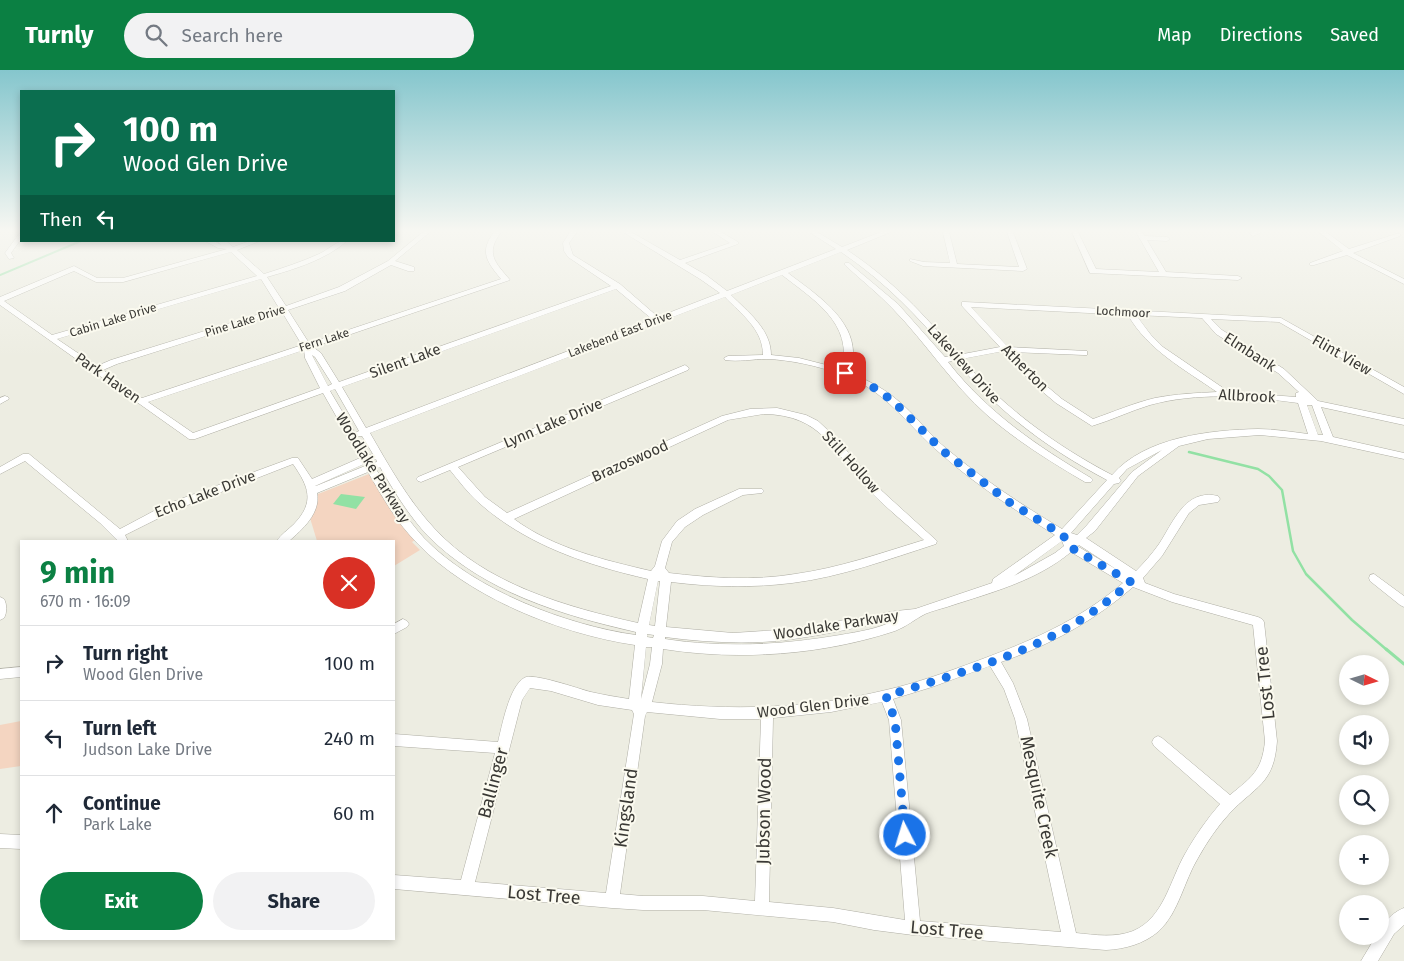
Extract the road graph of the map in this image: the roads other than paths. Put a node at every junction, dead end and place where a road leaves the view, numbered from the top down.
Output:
1 (61, 274) edge
2 (83, 274) edge
3 (145, 274) edge
4 (259, 274) edge
5 (269, 274) edge
6 (369, 274) edge
7 (500, 274) edge
8 (598, 274) edge
9 (696, 274) edge
10 (779, 274) edge
11 (785, 274) edge
12 (858, 274) edge
13 (875, 274) edge
14 (1139, 274) edge
15 (1388, 274) edge
16 (1164, 275) joint
17 (261, 276) junction
18 (1238, 278) dead end
19 (1404, 282) edge
20 (617, 286) junction
21 (726, 294) junction
22 (0, 301) edge
23 (966, 304) joint
24 (284, 309) junction
25 (1130, 312) junction
26 (1204, 316) junction
27 (657, 320) junction
28 (1281, 320) joint
29 (51, 338) junction
30 (306, 346) junction
31 (1004, 349) junction
32 (1084, 353) dead end
33 (767, 357) junction
34 (728, 358) dead end
35 (957, 358) junction
36 (943, 360) junction
37 (685, 368) dead end
38 (96, 370) junction
39 (845, 373) junction
40 (337, 386) junction
41 (1298, 386) junction
42 (325, 389) junction
43 (1404, 391) edge
44 (1228, 395) junction
45 (1300, 400) junction
46 (140, 401) junction
47 (1314, 403) junction
48 (756, 410) joint
49 (1404, 422) edge
50 (1092, 423) joint
51 (365, 432) junction
52 (192, 437) joint
53 (353, 437) junction
54 (1314, 437) junction
55 (1329, 440) junction
56 (1175, 445) junction
57 (1404, 456) edge
58 (380, 458) junction
59 (368, 463) junction
60 (452, 466) junction
61 (0, 471) edge
62 (421, 478) dead end
63 (1112, 479) junction
64 (1088, 480) dead end
65 (1124, 485) junction
66 (311, 488) junction
67 (759, 490) dead end
68 (1215, 499) dead end
69 (506, 518) junction
70 (1063, 535) junction
71 (121, 538) edge
72 (1079, 539) junction
73 (283, 540) edge
74 (1070, 547) junction
75 (1102, 560) junction
76 (660, 573) junction
77 (1374, 578) dead end
78 (1137, 582) junction
79 (992, 586) junction
80 (0, 602) edge
81 (648, 602) junction
82 (1404, 602) edge
83 (663, 604) junction
84 (921, 611) junction
85 (0, 615) edge
86 (642, 629) junction
87 (660, 631) junction
88 (641, 642) junction
89 (659, 644) junction
90 (993, 660) junction
91 (637, 670) junction
92 (653, 671) junction
93 (20, 672) edge
94 (0, 674) edge
95 (526, 682) joint
96 (886, 696) junction
97 (640, 709) junction
98 (767, 713) junction
99 (395, 740) edge
100 (1158, 742) dead end
101 (502, 748) junction
102 (1230, 803) junction
103 (0, 841) edge
104 (20, 842) edge
105 (395, 882) edge
106 (466, 887) junction
107 (612, 901) junction
108 (762, 909) junction
109 (1404, 916) edge
110 (913, 928) junction
111 (1070, 940) junction
112 (1368, 961) edge

1 - 22 street
2 - 3 street
4 - 17 street, Woodlake Parkway
5 - 17 street, Cabin Lake Drive
6 - 24 street, Pine Lake Drive
7 - 30 street, Fern Lake
8 - 20 street
9 - 21 street
10 - 21 street, Lakebend East Drive
11 - 39 street
12 - 36 street
13 - 35 street, Lakeview Drive
14 - 16 street
15 - 19 street
16 - 18 street
17 - 24 street, Woodlake Parkway
17 - 29 street, Cabin Lake Drive
20 - 27 street
20 - 40 street, Silent Lake
21 - 27 street, Lakebend East Drive
21 - 33 street
22 - 29 street, Park Haven
23 - 25 street, Lochmoor
23 - 31 street, Atherton
24 - 30 street, Woodlake Parkway
24 - 38 street, Pine Lake Drive
25 - 26 street, Lochmoor
25 - 44 street
26 - 28 street, Lochmoor
26 - 41 street, Elmbank
27 - 51 street, Lakebend East Drive
28 - 43 street, Flint View
29 - 38 street, Park Haven
30 - 40 street, Woodlake Parkway
30 - 42 street, Woodlake Parkway
30 - 46 street, Fern Lake
31 - 32 street
31 - 35 street
31 - 50 street, Atherton
33 - 34 street
33 - 39 street
35 - 36 street
35 - 63 street, Lakeview Drive
36 - 64 street
37 - 60 street, Lynn Lake Drive
38 - 46 street, Park Haven
39 - 70 street
40 - 42 street, Silent Lake
40 - 51 street, Woodlake Parkway
41 - 45 street
41 - 47 street, Elmbank
42 - 52 street, Silent Lake
42 - 53 street, Woodlake Parkway
44 - 45 street, Allbrook
44 - 50 street, Allbrook
45 - 47 street, Allbrook
45 - 54 street
46 - 52 street, Park Haven
47 - 49 street, Allbrook
47 - 55 street, Elmbank
48 - 69 street, Brazoswood
48 - 76 street, Still Hollow
51 - 53 street, Lakebend East Drive
51 - 58 street, Woodlake Parkway
53 - 59 street, Woodlake Parkway
54 - 55 street, Woodlake Parkway
54 - 56 street, Woodlake Parkway
55 - 57 street, Woodlake Parkway
56 - 63 street, Woodlake Parkway
56 - 65 street, Woodlake Parkway
58 - 59 street
58 - 86 street, Woodlake Parkway
59 - 66 street
59 - 88 street, Woodlake Parkway
60 - 62 street, Lynn Lake Drive
60 - 69 street
61 - 71 street
63 - 65 street, Lakeview Drive
63 - 70 street, Woodlake Parkway
65 - 72 street, Woodlake Parkway
66 - 71 street, Echo Lake Drive
66 - 73 street
67 - 76 street
68 - 78 street, Wood Glen Drive
69 - 76 street
70 - 72 street
70 - 74 street
70 - 79 street, Woodlake Parkway
72 - 74 street, Woodlake Parkway
72 - 75 street
74 - 75 street
74 - 79 street, Woodlake Parkway
75 - 78 street
76 - 81 street, Kingsland
76 - 83 street, Kingsland
77 - 82 street
78 - 90 street, Wood Glen Drive
78 - 102 street, Lost Tree
79 - 84 street, Woodlake Parkway
80 - 85 street
81 - 83 street
81 - 86 street, Kingsland
83 - 87 street, Kingsland
84 - 87 street, Woodlake Parkway
84 - 89 street, Woodlake Parkway
86 - 87 street, Woodlake Parkway
86 - 88 street, Kingsland
87 - 89 street, Kingsland
88 - 89 street, Woodlake Parkway
88 - 91 street, Kingsland
89 - 92 street, Kingsland
90 - 96 street, Wood Glen Drive
90 - 111 street, Mesquite Creek
91 - 92 street
91 - 97 street, Kingsland
92 - 97 street, Kingsland
93 - 94 street
95 - 97 street, Wood Glen Drive
95 - 101 street, Ballinger
96 - 98 street, Wood Glen Drive
96 - 110 street
97 - 98 street, Wood Glen Drive
97 - 107 street, Kingsland
98 - 108 street, Jubson Wood
99 - 101 street
100 - 102 street
101 - 106 street, Ballinger
102 - 111 street, Lost Tree
103 - 104 street
105 - 106 street, Lost Tree
106 - 107 street, Lost Tree
107 - 108 street, Lost Tree
108 - 110 street, Lost Tree
109 - 112 street
110 - 111 street, Lost Tree

